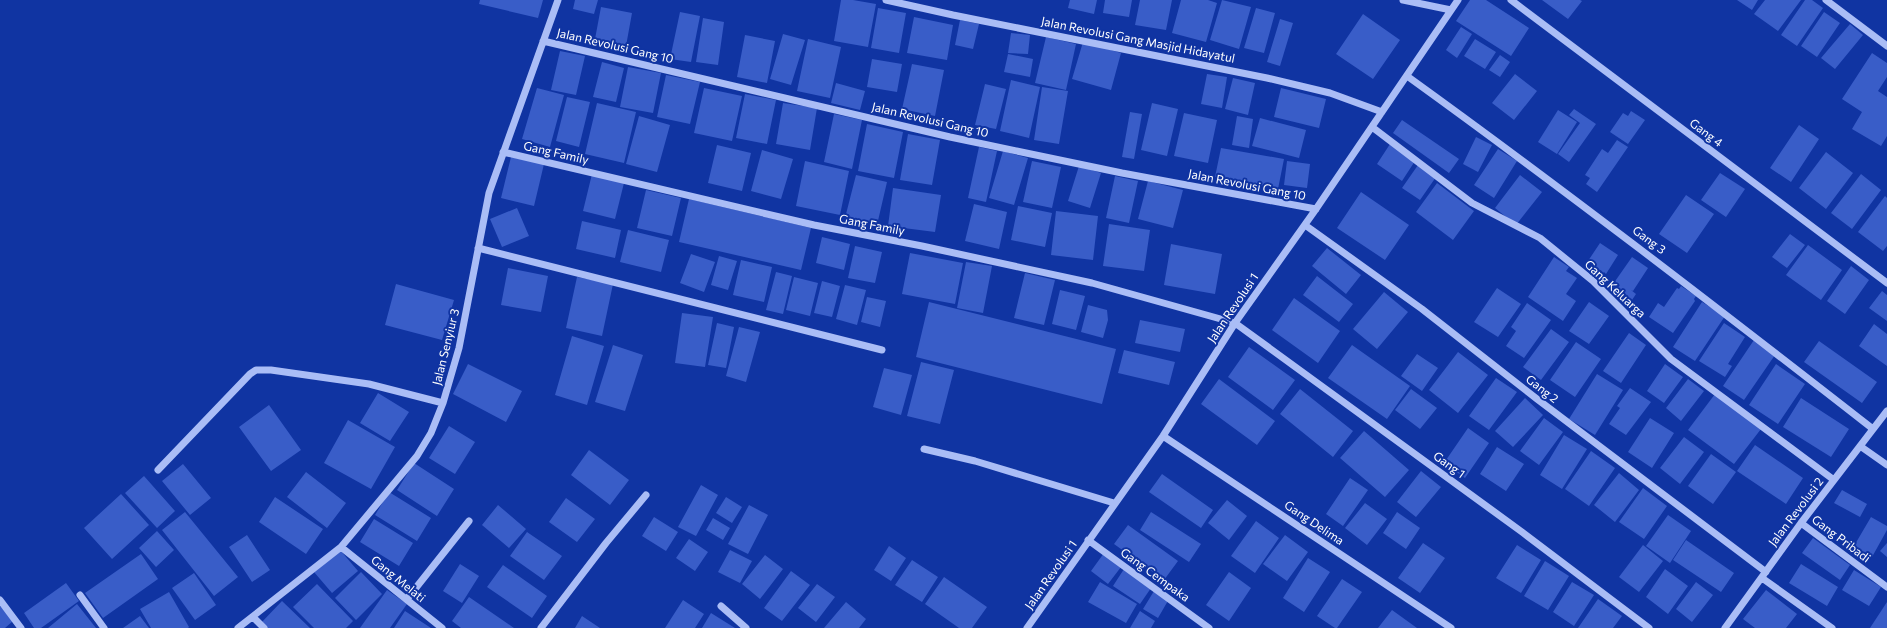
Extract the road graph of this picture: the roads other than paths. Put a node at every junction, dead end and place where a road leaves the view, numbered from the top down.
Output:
1 (558, 0) edge
2 (886, 0) edge
3 (1403, 0) edge
4 (1458, 0) edge
5 (1511, 0) edge
6 (1826, 0) edge
7 (1451, 10) junction
8 (542, 41) junction
9 (1887, 46) edge
10 (1407, 76) junction
11 (1382, 112) junction
12 (1372, 127) junction
13 (503, 152) junction
14 (1316, 209) junction
15 (1305, 224) junction
16 (478, 248) junction
17 (1887, 283) edge
18 (1235, 323) junction
19 (882, 350) dead end
20 (443, 403) junction
21 (1887, 411) edge
22 (1873, 428) junction
23 (1163, 436) junction
24 (1860, 446) junction
25 (924, 449) dead end
26 (1887, 465) edge
27 (158, 470) dead end
28 (1834, 480) junction
29 (646, 496) dead end
30 (1114, 503) junction
31 (469, 521) dead end
32 (1801, 523) junction
33 (1088, 540) junction
34 (341, 547) junction
35 (1764, 575) junction
36 (1887, 587) edge
37 (80, 595) dead end
38 (407, 599) junction
39 (0, 600) edge
40 (721, 606) dead end
41 (253, 617) junction
42 (20, 628) edge
43 (104, 628) edge
44 (238, 628) edge
45 (264, 628) edge
46 (442, 628) edge
47 (541, 628) edge
48 (746, 628) edge
49 (1028, 628) edge
50 (1209, 628) edge
51 (1452, 628) edge
52 (1649, 628) edge
53 (1725, 628) edge
54 (1832, 628) edge

1 - 8 street, Jalan Senyiur 3
2 - 11 street, Jalan Revolusi Gang Masjid Hidayatul
3 - 7 street
4 - 7 street, Jalan Revolusi 1
5 - 17 street, Gang 4
6 - 9 street
7 - 10 street, Jalan Revolusi 1
8 - 13 street, Jalan Senyiur 3
8 - 14 street, Jalan Revolusi Gang 10
10 - 11 street, Jalan Revolusi 1
10 - 22 street, Gang 3
11 - 12 street, Jalan Revolusi 1
12 - 14 street, Jalan Revolusi 1
12 - 28 street, Gang Keluarga
13 - 16 street, Jalan Senyiur 3
13 - 18 street, Gang Family
14 - 15 street, Jalan Revolusi 1
15 - 18 street, Jalan Revolusi 1
15 - 35 street, Gang 2
16 - 19 street
16 - 20 street, Jalan Senyiur 3
18 - 23 street, Jalan Revolusi 1
18 - 52 street, Gang 1
20 - 27 street
20 - 34 street, Jalan Senyiur 3
21 - 22 street, Jalan Revolusi 2
22 - 24 street, Jalan Revolusi 2
23 - 30 street, Jalan Revolusi 1
23 - 51 street, Gang Delima
24 - 26 street
24 - 28 street, Jalan Revolusi 2
25 - 30 street
28 - 32 street, Jalan Revolusi 2
29 - 47 street
30 - 33 street, Jalan Revolusi 1
31 - 38 street
32 - 35 street, Jalan Revolusi 2
32 - 36 street, Gang Pribadi
33 - 49 street, Jalan Revolusi 1
33 - 50 street, Gang Cempaka
34 - 38 street, Gang Melati
34 - 41 street, Jalan Senyiur 3
35 - 53 street, Jalan Revolusi 2
35 - 54 street, Gang 2
37 - 43 street
38 - 46 street, Gang Melati
39 - 42 street
40 - 48 street
41 - 44 street, Jalan Senyiur 3
41 - 45 street

